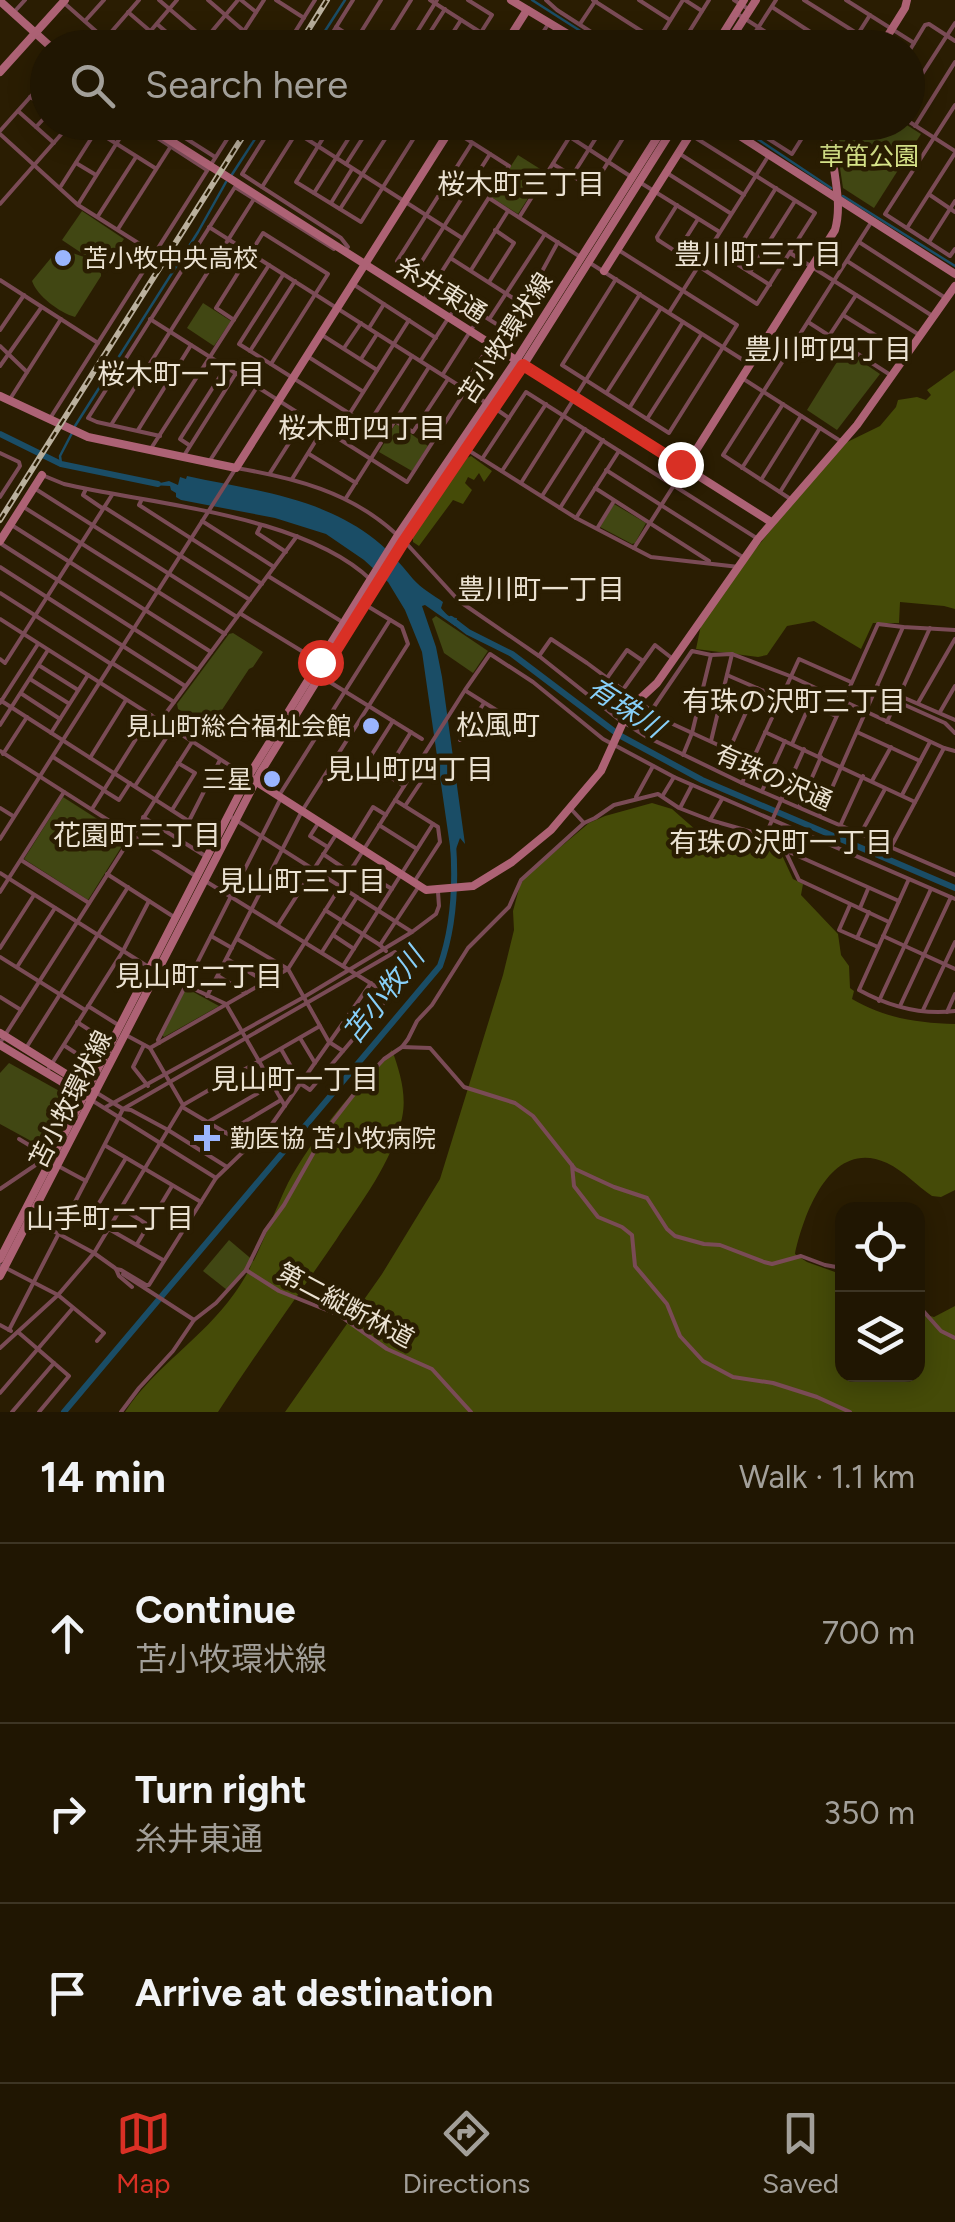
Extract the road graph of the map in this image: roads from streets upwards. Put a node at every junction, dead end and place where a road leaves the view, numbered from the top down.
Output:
1 (25, 0) edge
2 (104, 0) edge
3 (139, 0) edge
4 (159, 0) edge
5 (177, 0) edge
6 (208, 0) edge
7 (239, 0) edge
8 (264, 0) edge
9 (276, 0) edge
10 (316, 0) edge
11 (353, 0) edge
12 (380, 0) edge
13 (410, 0) edge
14 (468, 0) edge
15 (511, 0) edge
16 (546, 0) edge
17 (595, 0) edge
18 (639, 0) edge
19 (654, 0) edge
20 (684, 0) edge
21 (710, 0) edge
22 (756, 0) edge
23 (776, 0) edge
24 (804, 0) edge
25 (846, 0) edge
26 (907, 0) edge
27 (64, 1) edge
28 (434, 1) edge
29 (0, 4) edge
30 (650, 6) junction
31 (742, 7) edge
32 (772, 7) junction
33 (169, 9) junction
34 (445, 9) junction
35 (526, 10) junction
36 (128, 12) junction
37 (256, 12) junction
38 (702, 12) junction
39 (13, 13) junction
40 (225, 15) junction
41 (870, 15) junction
42 (304, 18) junction
43 (461, 20) junction
44 (670, 20) junction
45 (85, 21) junction
46 (550, 22) junction
47 (955, 22) edge
48 (157, 24) junction
49 (580, 24) junction
50 (336, 27) junction
51 (759, 27) junction
52 (892, 29) joint
53 (30, 30) edge
54 (30, 30) edge
55 (38, 30) edge
56 (95, 30) edge
57 (113, 30) edge
58 (148, 30) edge
59 (152, 30) edge
60 (164, 30) edge
61 (194, 30) edge
62 (212, 30) edge
63 (243, 30) edge
64 (245, 30) edge
65 (296, 30) edge
66 (334, 30) edge
67 (341, 30) edge
68 (362, 30) edge
69 (391, 30) edge
70 (417, 30) edge
71 (432, 30) edge
72 (455, 30) edge
73 (478, 30) edge
74 (482, 30) edge
75 (514, 30) edge
76 (545, 30) edge
77 (563, 30) edge
78 (589, 30) edge
79 (640, 30) edge
80 (664, 30) edge
81 (690, 30) edge
82 (726, 30) edge
83 (757, 30) edge
84 (764, 30) edge
85 (807, 30) edge
86 (852, 30) edge
87 (861, 30) edge
88 (922, 30) edge
89 (946, 35) junction
90 (30, 38) edge
91 (955, 41) edge
92 (955, 62) edge
93 (925, 69) edge
94 (0, 72) edge
95 (30, 97) edge
96 (955, 105) edge
97 (925, 110) edge
98 (18, 111) junction
99 (946, 118) junction
100 (30, 122) edge
101 (955, 123) edge
102 (925, 132) edge
103 (0, 133) edge
104 (934, 138) junction
105 (51, 140) edge
106 (57, 140) edge
107 (91, 140) edge
108 (109, 140) edge
109 (119, 140) edge
110 (161, 140) edge
111 (178, 140) edge
112 (187, 140) edge
113 (226, 140) edge
114 (266, 140) edge
115 (292, 140) edge
116 (308, 140) edge
117 (322, 140) edge
118 (348, 140) edge
119 (361, 140) edge
120 (385, 140) edge
121 (413, 140) edge
122 (444, 140) edge
123 (469, 140) edge
124 (568, 140) edge
125 (575, 140) edge
126 (595, 140) edge
127 (621, 140) edge
128 (658, 140) edge
129 (664, 140) edge
130 (687, 140) edge
131 (700, 140) edge
132 (746, 140) edge
133 (770, 140) edge
134 (801, 140) edge
135 (831, 140) edge
136 (54, 143) junction
137 (472, 143) junction
138 (116, 144) junction
139 (171, 146) junction
140 (318, 146) junction
141 (589, 149) junction
142 (955, 152) edge
143 (490, 154) junction
144 (679, 154) junction
145 (769, 155) junction
146 (136, 156) junction
147 (215, 158) junction
148 (337, 158) junction
149 (608, 161) junction
150 (76, 163) junction
151 (346, 164) junction
152 (553, 164) junction
153 (34, 165) junction
154 (352, 168) junction
155 (156, 169) junction
156 (208, 170) junction
157 (666, 172) junction
158 (363, 175) junction
159 (96, 176) junction
160 (572, 176) junction
161 (756, 176) junction
162 (636, 179) junction
163 (262, 187) junction
164 (60, 188) junction
165 (383, 188) junction
166 (776, 188) junction
167 (655, 191) junction
168 (314, 193) junction
169 (928, 194) junction
170 (744, 195) junction
171 (488, 198) junction
172 (254, 199) junction
173 (838, 199) junction
174 (795, 200) junction
175 (955, 201) edge
176 (405, 202) junction
177 (330, 203) junction
178 (0, 204) edge
179 (78, 204) junction
180 (677, 205) junction
181 (340, 210) junction
182 (508, 210) junction
183 (953, 210) edge
184 (731, 214) junction
185 (426, 215) junction
186 (98, 216) junction
187 (519, 218) junction
188 (698, 219) junction
189 (872, 221) junction
190 (444, 226) junction
191 (209, 227) junction
192 (907, 228) junction
193 (118, 229) junction
194 (495, 230) junction
195 (720, 232) junction
196 (546, 234) junction
197 (463, 238) junction
198 (229, 239) junction
199 (558, 242) junction
200 (858, 242) junction
201 (929, 242) junction
202 (710, 247) junction
203 (346, 249) junction
204 (618, 249) junction
205 (955, 249) edge
206 (676, 252) junction
207 (154, 253) junction
208 (250, 253) junction
209 (790, 253) junction
210 (450, 258) junction
211 (585, 260) junction
212 (731, 260) junction
213 (846, 261) junction
214 (367, 262) junction
215 (269, 264) junction
216 (698, 266) junction
217 (812, 267) junction
218 (470, 271) junction
219 (415, 272) junction
220 (604, 272) junction
221 (750, 272) junction
222 (284, 274) junction
223 (955, 274) edge
224 (616, 279) junction
225 (834, 281) junction
226 (1, 282) edge
227 (295, 282) junction
228 (489, 282) junction
229 (352, 284) junction
230 (434, 284) junction
231 (770, 285) junction
232 (955, 286) edge
233 (683, 290) junction
234 (315, 294) junction
235 (506, 294) junction
236 (640, 294) junction
237 (856, 295) junction
238 (24, 296) junction
239 (947, 298) junction
240 (425, 299) junction
241 (384, 304) junction
242 (524, 305) junction
243 (42, 307) junction
244 (337, 308) junction
245 (661, 308) junction
246 (669, 313) junction
247 (450, 315) junction
248 (843, 315) junction
249 (934, 317) junction
250 (61, 319) junction
251 (488, 319) junction
252 (150, 320) junction
253 (234, 320) junction
254 (409, 320) junction
255 (684, 322) junction
256 (808, 322) junction
257 (360, 323) junction
258 (369, 328) junction
259 (0, 330) edge
260 (472, 330) junction
261 (170, 332) junction
262 (321, 334) junction
263 (377, 334) junction
264 (702, 334) junction
265 (830, 336) junction
266 (921, 336) junction
267 (436, 338) junction
268 (98, 342) junction
269 (492, 342) junction
270 (394, 344) junction
271 (192, 345) junction
272 (0, 346) edge
273 (723, 347) junction
274 (344, 348) junction
275 (250, 351) junction
276 (8, 354) junction
277 (907, 355) junction
278 (307, 356) junction
279 (412, 356) junction
280 (210, 357) junction
281 (360, 360) junction
282 (421, 361) junction
283 (521, 361) junction
284 (271, 364) junction
285 (751, 365) junction
286 (0, 366) edge
287 (430, 367) junction
288 (226, 368) junction
289 (377, 370) junction
290 (27, 372) junction
291 (236, 374) junction
292 (892, 376) junction
293 (445, 377) junction
294 (293, 378) junction
295 (742, 378) junction
296 (585, 380) junction
297 (257, 386) junction
298 (464, 389) junction
299 (364, 392) junction
300 (763, 392) junction
301 (606, 393) junction
302 (576, 396) junction
303 (5, 398) edge
304 (279, 400) junction
305 (546, 404) junction
306 (783, 404) junction
307 (490, 406) junction
308 (629, 408) junction
309 (350, 414) junction
310 (564, 416) junction
311 (801, 416) junction
312 (304, 418) junction
313 (509, 418) junction
314 (49, 420) junction
315 (647, 420) junction
316 (395, 421) junction
317 (111, 425) junction
318 (367, 425) junction
319 (585, 428) junction
320 (820, 428) junction
321 (323, 429) junction
322 (138, 431) junction
323 (160, 436) junction
324 (385, 436) junction
325 (603, 440) junction
326 (842, 442) junction
327 (190, 446) junction
328 (463, 446) junction
329 (150, 450) junction
330 (619, 450) junction
331 (0, 453) edge
332 (308, 453) junction
333 (183, 456) junction
334 (482, 458) junction
335 (371, 460) junction
336 (209, 462) junction
337 (687, 465) junction
338 (236, 468) junction
339 (742, 468) junction
340 (606, 470) junction
341 (502, 471) junction
342 (269, 474) junction
343 (42, 475) joint
344 (292, 479) junction
345 (761, 480) junction
346 (356, 483) junction
347 (521, 483) junction
348 (0, 484) edge
349 (674, 485) junction
350 (7, 487) junction
351 (34, 488) junction
352 (594, 488) junction
353 (86, 489) junction
354 (780, 492) junction
355 (112, 494) junction
356 (542, 496) junction
357 (0, 498) edge
358 (346, 498) junction
359 (141, 500) junction
360 (792, 500) junction
361 (614, 501) junction
362 (661, 505) junction
363 (22, 506) junction
364 (104, 508) junction
365 (560, 508) junction
366 (208, 511) junction
367 (576, 518) junction
368 (773, 520) junction
369 (202, 521) junction
370 (650, 523) junction
371 (10, 524) junction
372 (260, 525) junction
373 (92, 526) junction
374 (597, 528) junction
375 (297, 536) junction
376 (191, 538) junction
377 (401, 538) junction
378 (758, 539) junction
379 (0, 542) edge
380 (81, 544) junction
381 (634, 548) junction
382 (286, 552) junction
383 (180, 556) junction
384 (69, 562) junction
385 (742, 562) junction
386 (713, 564) junction
387 (0, 567) edge
388 (274, 567) junction
389 (168, 574) junction
390 (268, 576) junction
391 (58, 580) junction
392 (374, 581) junction
393 (262, 584) junction
394 (158, 592) junction
395 (0, 593) edge
396 (47, 598) junction
397 (250, 600) junction
398 (364, 604) junction
399 (146, 610) junction
400 (36, 615) junction
401 (238, 615) junction
402 (390, 620) junction
403 (1, 622) edge
404 (344, 623) junction
405 (904, 628) junction
406 (930, 628) junction
407 (134, 629) junction
408 (955, 630) edge
409 (24, 634) junction
410 (225, 634) junction
411 (955, 639) edge
412 (38, 644) junction
413 (123, 646) junction
414 (48, 650) junction
415 (211, 652) junction
416 (732, 654) junction
417 (710, 655) junction
418 (539, 656) junction
419 (673, 660) junction
420 (643, 661) junction
421 (1, 662) edge
422 (112, 663) junction
423 (323, 664) junction
424 (39, 665) junction
425 (198, 670) junction
426 (317, 674) junction
427 (88, 675) junction
428 (727, 675) junction
429 (790, 676) junction
430 (30, 679) junction
431 (606, 679) junction
432 (852, 682) junction
433 (100, 683) junction
434 (186, 686) junction
435 (877, 686) junction
436 (955, 686) edge
437 (757, 688) junction
438 (817, 689) junction
439 (78, 690) junction
440 (345, 690) junction
441 (464, 690) junction
442 (622, 691) junction
443 (21, 694) junction
444 (899, 696) junction
445 (592, 698) junction
446 (780, 698) junction
447 (126, 700) junction
448 (0, 701) edge
449 (637, 701) junction
450 (174, 702) junction
451 (484, 702) junction
452 (843, 702) junction
453 (918, 703) junction
454 (69, 704) junction
455 (810, 704) junction
456 (369, 706) junction
457 (11, 708) junction
458 (651, 712) junction
459 (865, 712) junction
460 (940, 712) junction
461 (151, 716) junction
462 (836, 716) junction
463 (27, 718) junction
464 (60, 718) junction
465 (509, 718) dead end
466 (955, 720) edge
467 (393, 721) junction
468 (160, 722) junction
469 (887, 722) junction
470 (621, 724) junction
471 (0, 725) edge
472 (172, 729) junction
473 (411, 732) junction
474 (765, 732) junction
475 (857, 732) junction
476 (50, 733) junction
477 (692, 733) junction
478 (955, 733) edge
479 (422, 739) dead end
480 (63, 740) junction
481 (460, 740) dead end
482 (711, 741) junction
483 (785, 741) junction
484 (192, 742) junction
485 (930, 742) junction
486 (614, 743) junction
487 (792, 744) junction
488 (891, 747) junction
489 (944, 748) junction
490 (804, 749) junction
491 (955, 750) edge
492 (2, 752) edge
493 (683, 755) junction
494 (53, 756) junction
495 (820, 756) junction
496 (90, 758) junction
497 (220, 760) junction
498 (920, 761) junction
499 (178, 763) junction
500 (419, 763) junction
501 (653, 766) junction
502 (842, 766) junction
503 (114, 773) junction
504 (385, 774) junction
505 (863, 776) junction
506 (40, 777) junction
507 (674, 777) junction
508 (252, 779) junction
509 (872, 780) junction
510 (742, 783) junction
511 (132, 785) junction
512 (405, 785) junction
513 (692, 785) junction
514 (885, 788) junction
515 (104, 790) junction
516 (415, 790) junction
517 (762, 791) junction
518 (64, 792) junction
519 (663, 795) junction
520 (901, 796) junction
521 (280, 797) junction
522 (636, 798) junction
523 (722, 798) junction
524 (155, 799) junction
525 (395, 800) junction
526 (779, 802) junction
527 (915, 802) junction
528 (405, 806) junction
529 (679, 808) junction
530 (799, 808) junction
531 (0, 809) edge
532 (571, 809) junction
533 (92, 810) junction
534 (172, 810) junction
535 (302, 811) junction
536 (386, 815) junction
537 (819, 816) junction
538 (14, 817) junction
539 (143, 817) junction
540 (232, 818) junction
541 (772, 819) junction
542 (710, 820) junction
543 (190, 821) junction
544 (319, 822) junction
545 (584, 823) junction
546 (433, 824) junction
547 (379, 825) junction
548 (840, 826) junction
549 (337, 833) junction
550 (860, 834) junction
551 (132, 835) junction
552 (262, 836) junction
553 (766, 836) junction
554 (0, 839) edge
555 (216, 839) junction
556 (351, 842) junction
557 (328, 847) junction
558 (891, 848) junction
559 (418, 849) junction
560 (283, 850) junction
561 (364, 850) junction
562 (787, 851) junction
563 (323, 854) junction
564 (207, 857) junction
565 (21, 860) junction
566 (351, 869) junction
567 (313, 870) junction
568 (0, 873) edge
569 (107, 874) junction
570 (402, 874) junction
571 (955, 875) edge
572 (8, 878) junction
573 (200, 878) junction
574 (909, 880) junction
575 (416, 884) junction
576 (340, 886) junction
577 (128, 887) junction
578 (869, 888) junction
579 (392, 889) junction
580 (930, 889) junction
581 (441, 890) junction
582 (0, 892) edge
583 (34, 895) junction
584 (231, 897) junction
585 (357, 897) junction
586 (953, 898) edge
587 (148, 901) junction
588 (899, 901) junction
589 (88, 903) junction
590 (851, 904) junction
591 (55, 908) junction
592 (860, 908) junction
593 (252, 909) junction
594 (325, 910) junction
595 (378, 911) junction
596 (869, 912) junction
597 (179, 920) junction
598 (342, 921) junction
599 (77, 922) junction
600 (396, 922) junction
601 (890, 922) junction
602 (278, 925) junction
603 (412, 932) junction
604 (364, 934) junction
605 (98, 935) junction
606 (333, 935) junction
607 (211, 936) junction
608 (883, 936) junction
609 (857, 938) junction
610 (237, 939) junction
611 (305, 942) junction
612 (955, 942) edge
613 (904, 945) junction
614 (382, 947) junction
615 (878, 947) junction
616 (0, 948) edge
617 (232, 948) junction
618 (354, 948) junction
619 (123, 952) junction
620 (322, 952) junction
621 (389, 955) junction
622 (925, 955) junction
623 (0, 956) edge
624 (227, 959) junction
625 (945, 964) junction
626 (343, 966) junction
627 (18, 967) junction
628 (955, 968) edge
629 (288, 969) junction
630 (153, 970) junction
631 (350, 970) junction
632 (357, 974) junction
633 (218, 976) junction
634 (39, 981) junction
635 (266, 982) junction
636 (371, 983) junction
637 (186, 985) junction
638 (384, 992) junction
639 (246, 993) junction
640 (60, 994) junction
641 (955, 994) edge
642 (208, 996) junction
643 (0, 997) edge
644 (305, 1000) junction
645 (879, 1001) junction
646 (226, 1004) junction
647 (900, 1006) junction
648 (86, 1008) junction
649 (20, 1010) junction
650 (922, 1011) junction
651 (955, 1011) edge
652 (947, 1012) junction
653 (77, 1022) junction
654 (320, 1026) junction
655 (121, 1031) junction
656 (242, 1032) junction
657 (246, 1038) junction
658 (300, 1038) junction
659 (1, 1039) edge
660 (329, 1042) junction
661 (159, 1043) junction
662 (111, 1044) junction
663 (63, 1045) junction
664 (147, 1047) junction
665 (402, 1047) junction
666 (26, 1048) junction
667 (280, 1049) junction
668 (343, 1051) junction
669 (259, 1062) junction
670 (315, 1063) junction
671 (48, 1068) junction
672 (99, 1068) junction
673 (168, 1078) junction
674 (300, 1084) junction
675 (272, 1085) junction
676 (148, 1086) junction
677 (90, 1094) junction
678 (283, 1103) junction
679 (183, 1106) junction
680 (115, 1108) junction
681 (120, 1117) junction
682 (208, 1122) junction
683 (168, 1130) junction
684 (226, 1132) junction
685 (19, 1139) dead end
686 (160, 1144) junction
687 (104, 1145) junction
688 (248, 1146) junction
689 (199, 1150) junction
690 (126, 1158) junction
691 (190, 1162) junction
692 (51, 1163) junction
693 (572, 1166) junction
694 (227, 1167) junction
695 (145, 1169) junction
696 (216, 1178) junction
697 (0, 1180) edge
698 (86, 1181) junction
699 (8, 1184) junction
700 (172, 1186) junction
701 (0, 1189) edge
702 (201, 1202) junction
703 (72, 1208) junction
704 (121, 1208) junction
705 (26, 1216) junction
706 (90, 1218) junction
707 (148, 1225) junction
708 (110, 1228) junction
709 (59, 1233) junction
710 (137, 1244) junction
711 (94, 1253) junction
712 (164, 1261) junction
713 (1, 1267) edge
714 (835, 1267) edge
715 (116, 1270) junction
716 (246, 1270) junction
717 (33, 1282) junction
718 (132, 1286) dead end
719 (58, 1295) junction
720 (73, 1307) junction
721 (925, 1313) edge
722 (194, 1320) junction
723 (0, 1325) edge
724 (9, 1330) junction
725 (16, 1332) junction
726 (955, 1338) edge
727 (97, 1341) dead end
728 (0, 1348) edge
729 (38, 1349) junction
730 (54, 1363) junction
731 (0, 1393) edge
732 (12, 1412) edge
733 (39, 1412) edge
734 (122, 1412) edge
735 (471, 1412) edge
736 (850, 1412) edge

1 - 39 street
2 - 45 street
3 - 36 street
4 - 33 street
5 - 33 street
6 - 40 street
7 - 37 street
7 - 40 street
8 - 37 street
9 - 42 street
10 - 42 street
11 - 50 street
12 - 68 street
13 - 69 street
14 - 74 street
15 - 35 street
16 - 49 street
17 - 49 street
17 - 79 street
18 - 30 street
19 - 30 street
20 - 38 street
20 - 44 street
21 - 38 street
22 - 31 street
23 - 32 street
24 - 86 street
25 - 41 street
26 - 52 street
27 - 45 street
27 - 55 street
28 - 34 street
28 - 70 street
29 - 39 street
29 - 54 street
30 - 44 street
31 - 51 street
31 - 82 street
32 - 51 street
32 - 85 street
33 - 48 street
33 - 61 street
34 - 43 street
34 - 71 street
35 - 46 street
35 - 75 street
36 - 57 street
36 - 58 street
37 - 64 street
38 - 81 street
39 - 53 street
40 - 62 street
40 - 63 street
41 - 52 street
41 - 87 street
42 - 65 street
43 - 72 street
43 - 73 street
44 - 80 street
45 - 56 street
46 - 76 street
46 - 77 street
47 - 89 street
48 - 59 street
48 - 60 street
49 - 78 street
50 - 66 street
50 - 67 street
51 - 83 street
51 - 84 street
88 - 89 street
89 - 91 street
89 - 93 street
90 - 94 street
92 - 97 street
95 - 98 street
96 - 99 street
98 - 100 street
98 - 103 street
99 - 101 street
99 - 104 street
102 - 104 street
103 - 153 street
104 - 142 street
104 - 192 street
105 - 136 street
106 - 136 street
107 - 150 street
108 - 138 street
109 - 138 street
110 - 139 street
111 - 203 street, 糸井東通
112 - 147 street
113 - 147 street
114 - 163 street
115 - 163 street
116 - 140 street
117 - 140 street
118 - 148 street
119 - 151 street
120 - 158 street
121 - 165 street
122 - 176 street
123 - 137 street
124 - 152 street
125 - 141 street
126 - 141 street
127 - 149 street
128 - 162 street, 苫小牧環状線
129 - 162 street, 苫小牧環状線
130 - 144 street
131 - 161 street
132 - 145 street
133 - 134 street
135 - 173 street
136 - 153 street
137 - 143 street
137 - 185 street
138 - 146 street
138 - 159 street
139 - 155 street
139 - 156 street
140 - 148 street
140 - 168 street
141 - 149 street
141 - 160 street
142 - 169 street
143 - 171 street
143 - 190 street
144 - 157 street
144 - 170 street
145 - 161 street
145 - 173 street
146 - 155 street
146 - 186 street
147 - 156 street
148 - 151 street
148 - 168 street
149 - 160 street
149 - 162 street
150 - 159 street
150 - 164 street
151 - 154 street
152 - 160 street
152 - 187 street
153 - 164 street
153 - 178 street
154 - 158 street
154 - 177 street
155 - 193 street
156 - 207 street
157 - 167 street
157 - 184 street
158 - 165 street
158 - 181 street
159 - 179 street
161 - 166 street
161 - 170 street
162 - 167 street
162 - 211 street, 苫小牧環状線
163 - 203 street
164 - 179 street
165 - 176 street
165 - 181 street
166 - 174 street
166 - 212 street
167 - 180 street
167 - 204 street
168 - 177 street
169 - 183 street
169 - 192 street
170 - 184 street
171 - 182 street
171 - 197 street
172 - 191 street
172 - 198 street
172 - 203 street
173 - 189 street
173 - 217 street
174 - 209 street
174 - 221 street
175 - 183 street
176 - 185 street
176 - 214 street
177 - 181 street
179 - 186 street
180 - 188 street
180 - 206 street
182 - 187 street
182 - 194 street
183 - 201 street
184 - 195 street
185 - 190 street
185 - 219 street
186 - 193 street
187 - 196 street
188 - 195 street
188 - 206 street
189 - 200 street
189 - 223 street
190 - 197 street
190 - 219 street
191 - 198 street
191 - 252 street
192 - 201 street
193 - 207 street
194 - 218 street
194 - 228 street
195 - 202 street
196 - 199 street
196 - 235 street
197 - 210 street
198 - 208 street
198 - 261 street
199 - 211 street
199 - 242 street
200 - 213 street
200 - 239 street
201 - 205 street
202 - 212 street
202 - 216 street
203 - 214 street, 糸井東通
204 - 220 street
204 - 233 street
206 - 216 street
207 - 268 street
208 - 215 street
208 - 234 street
208 - 253 street
209 - 217 street
209 - 231 street
210 - 218 street
210 - 230 street
211 - 220 street
211 - 283 street, 苫小牧環状線
212 - 221 street
213 - 225 street
213 - 249 street
214 - 229 street
214 - 240 street, 糸井東通
215 - 222 street
215 - 253 street
216 - 231 street
216 - 233 street
217 - 225 street
217 - 285 street
218 - 228 street
219 - 230 street
220 - 224 street
221 - 231 street
222 - 227 street
222 - 275 street
224 - 236 street
224 - 296 street
225 - 237 street
225 - 256 street
226 - 238 street
227 - 234 street
227 - 275 street
228 - 235 street
229 - 241 street
229 - 244 street
230 - 240 street
230 - 251 street
232 - 239 street
233 - 246 street
233 - 273 street
234 - 244 street
234 - 284 street
235 - 242 street
235 - 251 street
236 - 245 street
236 - 296 street
237 - 248 street
237 - 266 street
238 - 243 street
238 - 259 street
239 - 249 street
240 - 247 street, 糸井東通
241 - 254 street
241 - 258 street
242 - 251 street
243 - 250 street
243 - 276 street
244 - 257 street
244 - 262 street
245 - 246 street
245 - 301 street
246 - 255 street
247 - 260 street, 糸井東通
247 - 267 street
248 - 265 street
248 - 277 street
249 - 266 street
250 - 268 street
250 - 290 street
252 - 261 street
252 - 317 street
253 - 280 street
254 - 267 street
254 - 270 street
255 - 264 street
255 - 308 street
256 - 265 street
256 - 300 street
257 - 258 street
257 - 274 street
258 - 263 street
260 - 269 street, 糸井東通
260 - 293 street
261 - 271 street
261 - 317 street
262 - 274 street
262 - 278 street
263 - 270 street
263 - 281 street
264 - 273 street
264 - 315 street
265 - 292 street
266 - 277 street
267 - 282 street
268 - 314 street
269 - 283 street, 糸井東通
269 - 298 street
270 - 279 street
270 - 289 street
271 - 280 street
271 - 322 street
272 - 276 street
273 - 285 street
273 - 315 street
274 - 281 street
275 - 284 street
276 - 286 street
276 - 290 street
277 - 292 street
278 - 294 street
278 - 299 street
279 - 282 street
279 - 318 street
280 - 288 street
280 - 323 street
281 - 289 street
282 - 287 street
283 - 302 street, 糸井東通
283 - 307 street, 苫小牧環状線
284 - 294 street
285 - 295 street
287 - 293 street
287 - 316 street
288 - 291 street
288 - 327 street
289 - 299 street
290 - 303 street
291 - 297 street
291 - 327 street
292 - 326 street
293 - 298 street
293 - 316 street
294 - 304 street
294 - 309 street
295 - 300 street
295 - 337 street
296 - 301 street
296 - 302 street
297 - 304 street
297 - 336 street
298 - 307 street
298 - 335 street
299 - 309 street
300 - 306 street
300 - 339 street
301 - 308 street
302 - 310 street
302 - 337 street, 糸井東通
303 - 314 street
304 - 312 street
304 - 338 street
305 - 310 street
305 - 313 street
305 - 341 street
306 - 311 street
306 - 339 street
307 - 313 street
307 - 328 street, 苫小牧環状線
308 - 315 street
309 - 318 street
310 - 319 street
310 - 347 street
311 - 320 street
311 - 345 street
312 - 321 street
312 - 342 street
313 - 334 street
314 - 329 street
316 - 324 street
317 - 322 street
318 - 324 street
319 - 325 street
319 - 356 street
320 - 326 street
320 - 354 street
321 - 332 street
321 - 335 street
322 - 323 street
323 - 329 street
324 - 335 street
325 - 330 street
325 - 365 street
326 - 360 street
327 - 333 street
328 - 334 street
328 - 377 street, 苫小牧環状線
329 - 333 street
330 - 340 street
330 - 349 street
331 - 350 street
332 - 344 street
332 - 346 street
333 - 336 street
334 - 341 street
335 - 346 street
336 - 338 street
337 - 349 street
337 - 368 street, 糸井東通
338 - 342 street, 有珠の沢通
338 - 366 street
339 - 345 street
340 - 352 street
340 - 362 street
341 - 347 street
342 - 344 street, 有珠の沢通
343 - 351 street
343 - 353 street
344 - 358 street, 有珠の沢通
345 - 354 street
346 - 358 street
347 - 356 street
348 - 350 street
349 - 362 street
349 - 378 street
350 - 357 street
351 - 363 street
351 - 373 street
352 - 361 street
352 - 367 street
353 - 355 street
353 - 364 street
354 - 360 street
355 - 359 street
355 - 364 street
356 - 365 street
358 - 377 street, 有珠の沢通
359 - 366 street
359 - 376 street
360 - 368 street
361 - 370 street
361 - 374 street
362 - 370 street
362 - 385 street
363 - 371 street
363 - 380 street
364 - 373 street
364 - 383 street
365 - 367 street
366 - 369 street
366 - 372 street
367 - 374 street
368 - 378 street
369 - 376 street
369 - 388 street
370 - 381 street
370 - 386 street
371 - 379 street
371 - 384 street
372 - 375 street
372 - 382 street
373 - 380 street
373 - 389 street
374 - 381 street
375 - 382 street
375 - 392 street
376 - 383 street
376 - 393 street
377 - 392 street, 苫小牧環状線
377 - 418 street, 有珠の沢通
378 - 385 street
379 - 391 street
380 - 384 street
380 - 394 street
381 - 386 street
382 - 388 street
383 - 389 street
383 - 397 street
384 - 391 street
384 - 399 street
385 - 386 street
385 - 419 street
387 - 396 street
388 - 390 street
389 - 394 street
389 - 401 street
390 - 393 street
390 - 404 street
391 - 396 street
391 - 407 street
392 - 398 street, 苫小牧環状線
392 - 404 street, 苫小牧環状線
393 - 397 street
394 - 399 street
394 - 410 street
395 - 400 street
396 - 400 street
396 - 413 street
397 - 401 street
398 - 402 street
398 - 423 street, 苫小牧環状線
399 - 407 street
399 - 415 street
400 - 409 street
400 - 422 street
401 - 410 street
401 - 423 street
402 - 440 street
402 - 456 street
403 - 409 street
404 - 423 street, 苫小牧環状線
405 - 406 street
405 - 432 street
405 - 435 street
406 - 408 street
406 - 444 street
407 - 413 street
407 - 425 street
409 - 412 street
409 - 421 street
410 - 415 street
411 - 453 street
412 - 414 street
412 - 448 street
413 - 422 street
413 - 434 street
414 - 424 street
414 - 427 street
415 - 425 street
416 - 417 street
416 - 428 street
416 - 429 street
417 - 458 street
417 - 477 street
418 - 431 street
418 - 445 street, 有珠の沢通
419 - 420 street
419 - 449 street
420 - 431 street
420 - 442 street
422 - 433 street
422 - 450 street
423 - 426 street, 苫小牧環状線
424 - 430 street
424 - 439 street
425 - 434 street
426 - 440 street
426 - 508 street, 苫小牧環状線
427 - 433 street
427 - 439 street
428 - 437 street
428 - 482 street
429 - 432 street
429 - 438 street
429 - 446 street
430 - 443 street
430 - 454 street
431 - 442 street
431 - 445 street
432 - 452 street
433 - 447 street
433 - 480 street
434 - 450 street
435 - 444 street
435 - 459 street
436 - 460 street
437 - 446 street
437 - 482 street
438 - 452 street
438 - 455 street
439 - 454 street
440 - 456 street
440 - 521 street
441 - 451 street
441 - 486 street
441 - 500 street
442 - 449 street
443 - 457 street
443 - 464 street
444 - 453 street
445 - 470 street, 有珠の沢通
446 - 474 street
447 - 461 street
447 - 496 street
448 - 457 street
449 - 458 street
449 - 470 street
450 - 468 street
451 - 465 street
451 - 481 street
452 - 459 street
452 - 462 street
453 - 460 street
454 - 464 street
455 - 462 street
455 - 487 street
456 - 467 street
456 - 535 street
457 - 463 street
457 - 471 street
458 - 477 street
459 - 469 street
459 - 475 street
460 - 466 street
461 - 468 street
461 - 503 street
462 - 495 street
463 - 476 street
463 - 492 street
464 - 476 street
467 - 473 street
467 - 504 street
468 - 472 street
469 - 478 street
469 - 485 street
470 - 486 street
470 - 493 street, 有珠の沢通
472 - 484 street
472 - 511 street
473 - 479 street
473 - 504 street
474 - 483 street
474 - 510 street
475 - 488 street
475 - 502 street
476 - 480 street
477 - 482 street
477 - 493 street
480 - 494 street
480 - 496 street
483 - 487 street
483 - 517 street
484 - 497 street
484 - 499 street
485 - 489 street
485 - 498 street
486 - 501 street
486 - 532 street
487 - 490 street
488 - 498 street
488 - 509 street
489 - 491 street
489 - 527 street
490 - 495 street
490 - 526 street
492 - 506 street
493 - 510 street, 有珠の沢通
494 - 506 street
494 - 515 street
495 - 502 street
495 - 530 street
496 - 503 street
497 - 508 street
497 - 543 street
498 - 520 street
499 - 524 street
499 - 534 street
500 - 512 street
500 - 516 street
501 - 507 street
501 - 522 street
502 - 505 street
502 - 537 street
503 - 511 street
503 - 515 street
504 - 512 street
505 - 509 street
505 - 548 street
506 - 518 street
506 - 538 street
507 - 513 street
507 - 519 street
508 - 521 street
508 - 540 street, 苫小牧環状線
509 - 514 street
510 - 517 street, 有珠の沢通
511 - 515 street
511 - 524 street
512 - 516 street
512 - 525 street
513 - 523 street
513 - 529 street
514 - 520 street
514 - 550 street
515 - 533 street
516 - 528 street
517 - 526 street, 有珠の沢通
518 - 533 street
518 - 565 street
519 - 522 street
519 - 529 street
520 - 527 street
521 - 535 street
521 - 552 street
522 - 545 street
523 - 541 street
523 - 542 street
524 - 534 street
524 - 539 street
525 - 528 street
525 - 536 street
526 - 530 street, 有珠の沢通
526 - 541 street
527 - 558 street
528 - 546 street
529 - 542 street
530 - 537 street, 有珠の沢通
531 - 538 street
532 - 545 street
532 - 581 street
533 - 551 street
534 - 543 street
535 - 544 street
535 - 560 street
536 - 547 street
536 - 556 street
537 - 548 street, 有珠の沢通
538 - 554 street
539 - 551 street
539 - 564 street
540 - 552 street
540 - 555 street, 苫小牧環状線
540 - 573 street, 苫小牧環状線
541 - 553 street
541 - 574 street
542 - 553 street
543 - 555 street
544 - 549 street
544 - 557 street
545 - 665 street
546 - 559 street
546 - 575 street
547 - 559 street
547 - 561 street
548 - 550 street, 有珠の沢通
549 - 556 street
549 - 557 street
550 - 558 street, 有珠の沢通
551 - 569 street
551 - 573 street
552 - 560 street
552 - 584 street
553 - 562 street
555 - 564 street, 苫小牧環状線
556 - 561 street
557 - 563 street
558 - 571 street, 有珠の沢通
559 - 570 street
560 - 567 street
560 - 593 street
561 - 566 street
561 - 570 street
562 - 578 street
562 - 590 street
563 - 566 street
563 - 567 street
564 - 573 street, 苫小牧環状線
565 - 572 street
565 - 589 street
566 - 576 street
566 - 579 street
567 - 576 street
567 - 602 street
568 - 572 street
569 - 577 street
569 - 589 street
570 - 575 street
570 - 579 street
572 - 582 street
572 - 583 street
573 - 584 street
573 - 597 street, 苫小牧環状線
574 - 580 street
574 - 588 street
575 - 581 street
575 - 600 street
576 - 585 street
576 - 594 street
577 - 587 street
577 - 605 street
578 - 588 street
578 - 592 street
579 - 595 street
580 - 586 street
580 - 613 street
581 - 603 street
583 - 591 street
583 - 616 street
584 - 593 street
584 - 607 street
585 - 595 street
585 - 598 street
586 - 622 street
587 - 597 street
587 - 619 street
588 - 601 street
589 - 599 street
590 - 592 street
590 - 609 street
591 - 599 street
591 - 627 street
592 - 596 street
593 - 602 street
593 - 610 street
594 - 598 street
594 - 611 street
595 - 600 street
595 - 604 street
596 - 601 street
596 - 609 street
597 - 630 street, 苫小牧環状線
598 - 604 street
598 - 606 street
599 - 605 street
599 - 634 street
600 - 603 street
600 - 614 street
601 - 608 street
602 - 611 street
603 - 614 street
604 - 614 street
604 - 618 street
605 - 619 street
605 - 640 street
606 - 618 street
606 - 620 street
607 - 617 street
607 - 637 street
608 - 613 street
608 - 615 street
609 - 615 street
610 - 617 street
610 - 629 street
611 - 620 street
611 - 629 street
612 - 625 street
613 - 622 street
613 - 645 street
614 - 621 street
614 - 631 street
615 - 645 street
617 - 624 street
618 - 626 street
619 - 630 street
619 - 648 street
620 - 626 street
621 - 632 street
621 - 638 street
622 - 625 street
622 - 647 street
623 - 627 street
624 - 633 street
624 - 635 street
625 - 628 street
625 - 650 street
626 - 631 street
627 - 634 street
629 - 635 street
629 - 644 street
630 - 637 street
630 - 655 street, 苫小牧環状線
631 - 632 street
631 - 644 street
632 - 636 street
632 - 644 street
633 - 639 street
633 - 642 street
634 - 640 street
634 - 649 street
635 - 639 street
636 - 638 street
636 - 660 street
637 - 642 street
637 - 661 street
638 - 668 street
639 - 646 street
640 - 648 street
640 - 666 street
641 - 652 street
642 - 646 street
643 - 649 street
644 - 654 street
644 - 656 street
644 - 657 street
645 - 647 street
646 - 656 street
646 - 661 street
647 - 650 street
648 - 653 street
648 - 655 street
649 - 659 street
650 - 652 street
651 - 652 street
653 - 662 street
653 - 663 street
654 - 658 street
654 - 660 street
655 - 662 street, 苫小牧環状線
655 - 664 street
655 - 677 street, 苫小牧環状線
656 - 657 street
656 - 673 street
657 - 669 street
657 - 673 street
658 - 667 street
658 - 670 street
659 - 666 street
659 - 671 street
660 - 668 street
660 - 670 street
661 - 664 street
662 - 672 street, 苫小牧環状線
663 - 671 street
663 - 672 street
664 - 673 street
664 - 676 street
665 - 693 street
665 - 716 street
666 - 671 street
667 - 669 street
667 - 674 street
668 - 674 street
669 - 675 street
669 - 679 street
670 - 674 street
671 - 677 street
672 - 677 street, 苫小牧環状線
673 - 676 street
673 - 679 street
673 - 680 street
674 - 678 street
675 - 678 street
675 - 682 street
676 - 680 street
677 - 680 street
677 - 692 street, 苫小牧環状線
678 - 684 street
678 - 688 street
679 - 682 street
679 - 683 street
680 - 681 street
680 - 683 street
681 - 686 street
681 - 687 street
682 - 684 street
683 - 686 street
683 - 689 street
684 - 688 street
685 - 692 street
686 - 691 street
686 - 695 street
687 - 690 street
687 - 698 street
688 - 694 street
689 - 691 street
689 - 694 street
690 - 695 street
690 - 706 street
691 - 696 street
692 - 698 street
692 - 699 street
692 - 705 street, 苫小牧環状線
693 - 714 street
693 - 736 street
694 - 696 street
695 - 700 street
695 - 704 street
696 - 702 street
697 - 699 street
698 - 703 street
699 - 701 street
700 - 702 street
700 - 707 street
702 - 712 street
703 - 706 street
703 - 709 street
704 - 707 street
704 - 708 street
705 - 709 street
705 - 713 street, 苫小牧環状線
706 - 708 street
707 - 710 street
708 - 710 street
708 - 711 street
709 - 711 street
709 - 717 street
710 - 712 street
711 - 715 street
711 - 719 street
712 - 715 street
713 - 717 street
715 - 718 street
715 - 722 street
716 - 722 street
716 - 735 street, 第二縦断林道
717 - 719 street
717 - 724 street
719 - 720 street
719 - 725 street
720 - 727 street
720 - 729 street
721 - 726 street
722 - 734 street
723 - 724 street
724 - 725 street
725 - 728 street
725 - 729 street
729 - 730 street
729 - 731 street
730 - 732 street
730 - 733 street

